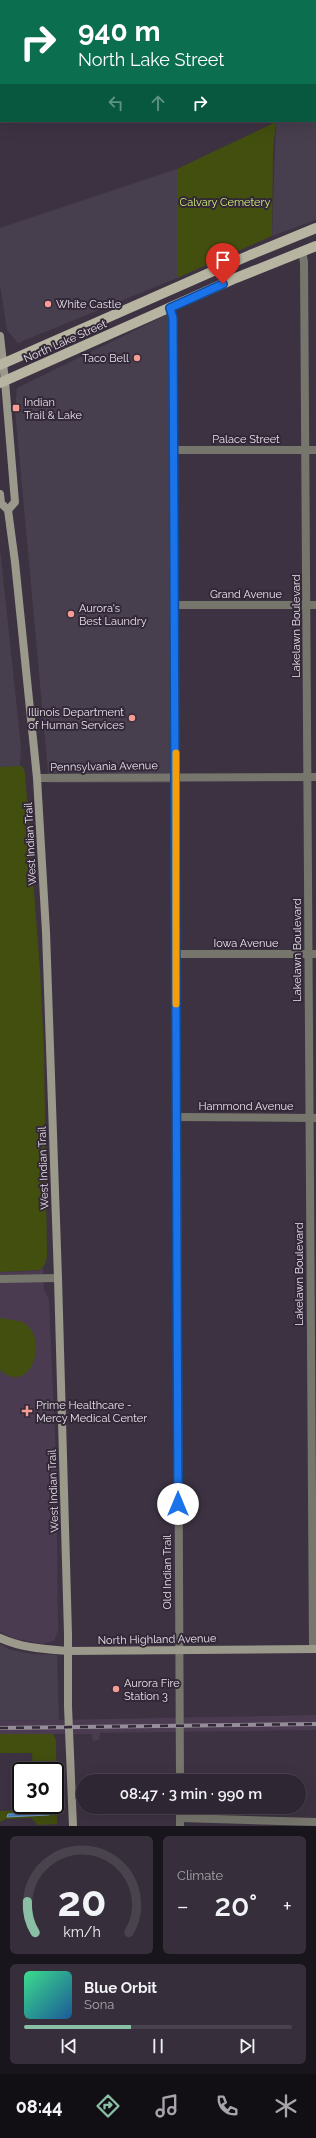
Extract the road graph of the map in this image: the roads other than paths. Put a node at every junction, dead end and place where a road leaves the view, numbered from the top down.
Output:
1 (316, 228) edge
2 (316, 246) edge
3 (302, 251) junction
4 (170, 308) junction
5 (0, 336) edge
6 (2, 365) edge
7 (3, 382) edge
8 (175, 450) junction
9 (307, 450) junction
10 (316, 450) edge
11 (0, 494) edge
12 (8, 510) junction
13 (307, 604) junction
14 (176, 605) junction
15 (316, 605) edge
16 (176, 776) junction
17 (307, 777) junction
18 (316, 777) edge
19 (36, 778) junction
20 (176, 954) junction
21 (312, 954) edge
22 (176, 1117) junction
23 (313, 1118) edge
24 (58, 1278) junction
25 (0, 1279) edge
26 (0, 1638) edge
27 (179, 1649) junction
28 (314, 1649) edge
29 (68, 1651) junction
30 (180, 1774) edge
31 (180, 1822) edge
32 (312, 1823) edge
33 (73, 1826) edge

1 - 6 main road, North Lake Street
2 - 3 main road, North Lake Street
3 - 4 main road, North Lake Street
3 - 9 street, Lakelawn Boulevard
4 - 7 main road, North Lake Street
4 - 8 street, Old Indian Trail
5 - 6 main road, West Indian Trail
6 - 7 main road, West Indian Trail
7 - 12 main road, West Indian Trail
8 - 9 street, Palace Street
8 - 14 street, Old Indian Trail
9 - 10 street, Palace Street
9 - 13 street, Lakelawn Boulevard
11 - 12 main road, West Indian Trail
12 - 19 main road, West Indian Trail
13 - 14 street, Grand Avenue
13 - 15 street, Grand Avenue
13 - 17 street, Lakelawn Boulevard
14 - 16 street, Old Indian Trail
16 - 17 street, Pennsylvania Avenue
16 - 19 street, Pennsylvania Avenue
16 - 20 street, Old Indian Trail
17 - 18 street, Pennsylvania Avenue
17 - 21 street, Lakelawn Boulevard
19 - 24 main road, West Indian Trail
20 - 21 street, Iowa Avenue
20 - 22 street, Old Indian Trail
21 - 23 street, Lakelawn Boulevard
22 - 23 street, Hammond Avenue
22 - 27 street, Old Indian Trail
23 - 28 street, Lakelawn Boulevard
24 - 25 street
24 - 29 main road, West Indian Trail
26 - 29 main road, North Highland Avenue
27 - 28 main road, North Highland Avenue
27 - 29 main road, North Highland Avenue
27 - 30 street, Old Indian Trail
29 - 33 main road, West Indian Trail
31 - 32 street

